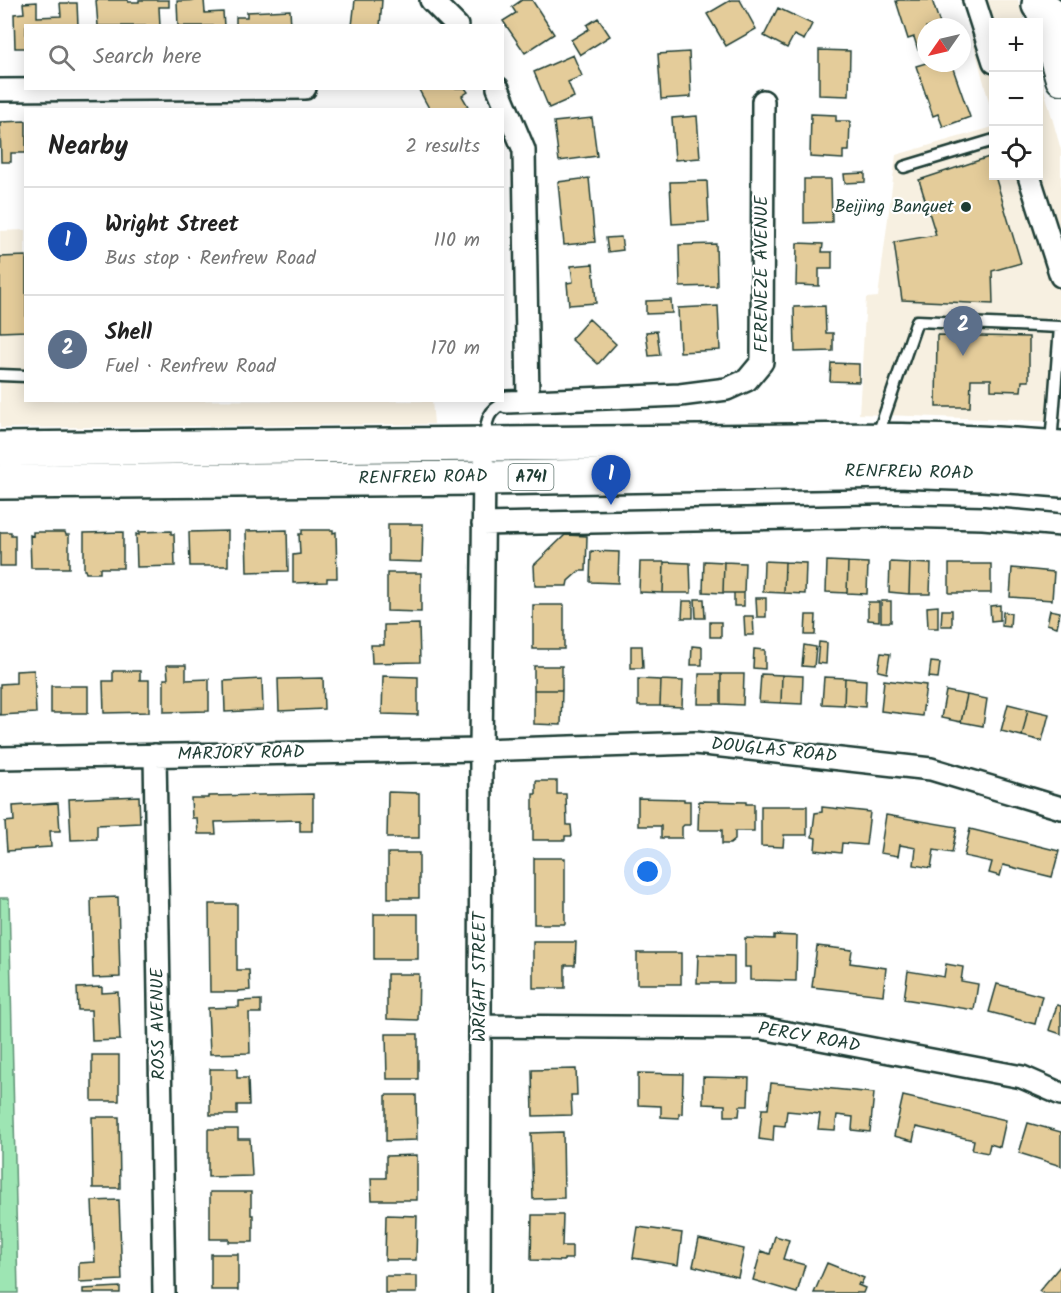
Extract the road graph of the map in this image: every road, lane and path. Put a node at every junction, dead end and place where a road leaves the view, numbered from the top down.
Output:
1 (432, 0) edge
2 (974, 0) edge
3 (1046, 9) edge
4 (453, 24) edge
5 (989, 49) edge
6 (1061, 79) edge
7 (0, 90) edge
8 (24, 90) edge
9 (499, 90) edge
10 (763, 101) dead end
11 (989, 141) edge
12 (904, 167) dead end
13 (1030, 180) edge
14 (1061, 276) edge
15 (0, 375) edge
16 (24, 376) edge
17 (518, 401) junction
18 (876, 440) junction
19 (485, 444) junction
20 (1056, 447) edge
21 (0, 449) edge
22 (483, 478) junction
23 (1061, 480) edge
24 (0, 482) edge
25 (483, 524) junction
26 (1061, 525) edge
27 (481, 750) junction
28 (155, 755) junction
29 (0, 758) edge
30 (1061, 808) edge
31 (480, 1026) junction
32 (1061, 1094) edge
33 (164, 1293) edge
34 (479, 1293) edge

1 - 4 street
2 - 5 street
3 - 6 street
7 - 8 street
9 - 17 street
10 - 17 street, FERENEZE AVENUE
11 - 12 lane
13 - 14 street
15 - 16 lane
17 - 19 lane
18 - 19 main road, RENFREW ROAD / A741
18 - 20 main road, RENFREW ROAD / A741
18 - 20 lane
19 - 21 main road, RENFREW ROAD / A741
19 - 22 street, WRIGHT STREET
22 - 23 main road, RENFREW ROAD / A741
22 - 24 main road, RENFREW ROAD / A741
22 - 25 street, WRIGHT STREET
25 - 26 street
25 - 27 street, WRIGHT STREET
27 - 28 street, MARJORY ROAD
27 - 30 street, DOUGLAS ROAD
27 - 31 street, WRIGHT STREET
28 - 29 street, MARJORY ROAD
28 - 33 street, ROSS AVENUE
31 - 32 street, PERCY ROAD
31 - 34 street, WRIGHT STREET

